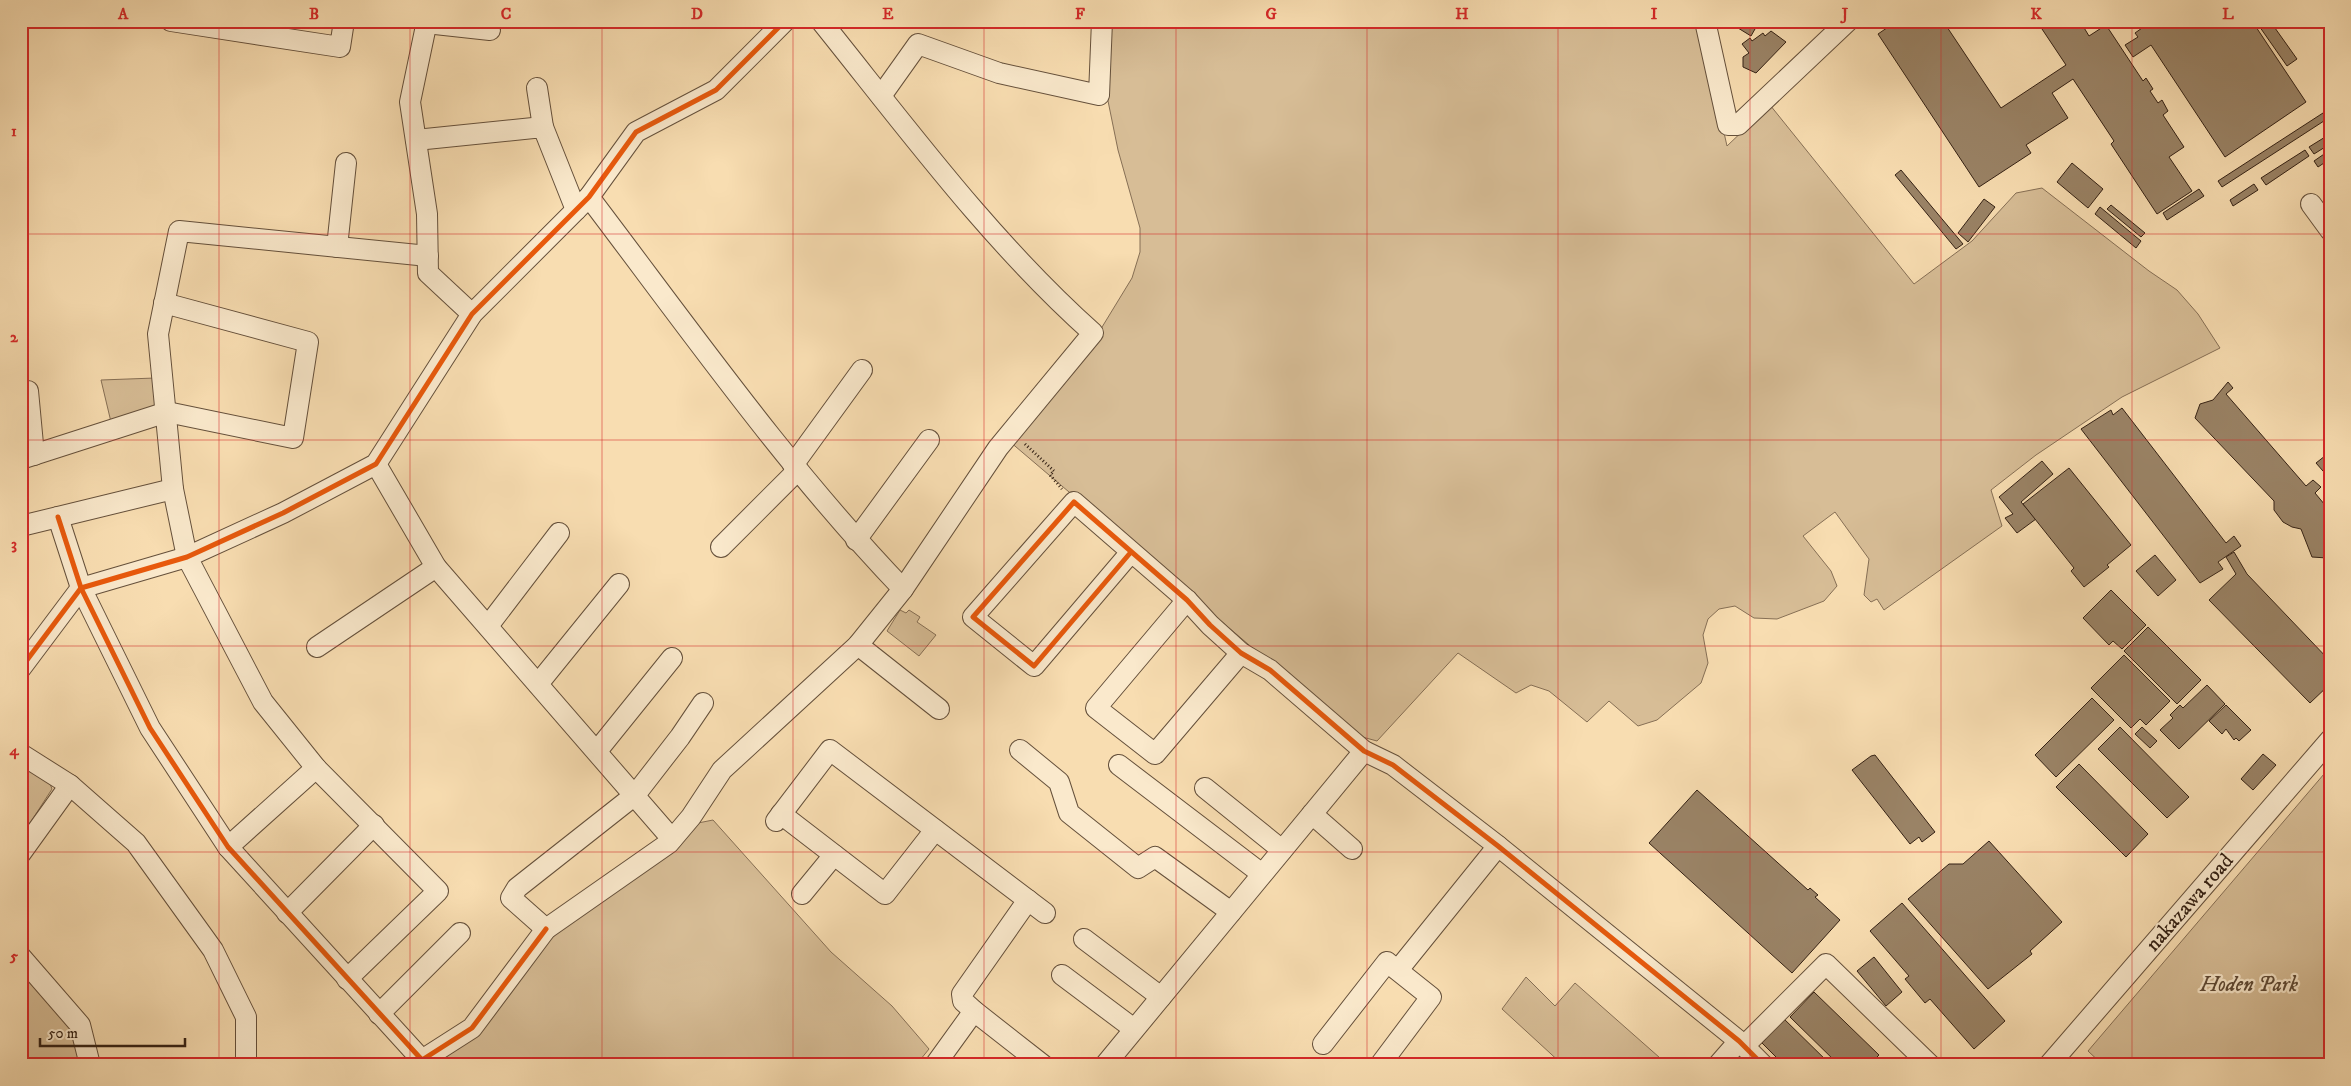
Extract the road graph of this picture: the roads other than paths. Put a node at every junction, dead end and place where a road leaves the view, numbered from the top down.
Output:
1 (171, 21) edge
2 (344, 21) edge
3 (786, 21) edge
4 (821, 21) edge
5 (1102, 21) edge
6 (1705, 21) edge
7 (1848, 21) edge
8 (426, 22) edge
9 (490, 30) dead end
10 (538, 88) dead end
11 (881, 96) junction
12 (544, 127) junction
13 (416, 140) junction
14 (346, 163) dead end
15 (583, 204) junction
16 (2311, 204) dead end
17 (2330, 230) edge
18 (337, 247) junction
19 (428, 256) junction
20 (164, 304) junction
21 (472, 314) junction
22 (862, 370) dead end
23 (28, 390) dead end
24 (166, 412) junction
25 (929, 440) dead end
26 (28, 457) edge
27 (376, 464) junction
28 (795, 468) junction
29 (173, 489) junction
30 (58, 517) junction
31 (21, 526) edge
32 (559, 533) dead end
33 (856, 540) junction
34 (721, 547) dead end
35 (1131, 552) junction
36 (187, 557) junction
37 (436, 567) junction
38 (619, 584) dead end
39 (81, 588) junction
40 (903, 589) junction
41 (1187, 600) junction
42 (488, 626) junction
43 (858, 645) junction
44 (317, 647) dead end
45 (1241, 653) junction
46 (672, 658) dead end
47 (21, 668) edge
48 (538, 684) junction
49 (703, 703) dead end
50 (939, 709) dead end
51 (2330, 740) edge
52 (1020, 750) dead end
53 (596, 751) junction
54 (1364, 751) junction
55 (21, 754) edge
56 (1119, 766) dead end
57 (316, 768) junction
58 (70, 785) junction
59 (1204, 788) dead end
60 (635, 795) junction
61 (1312, 814) junction
62 (374, 826) junction
63 (935, 830) junction
64 (672, 839) junction
65 (1498, 846) junction
66 (228, 847) junction
67 (1352, 849) dead end
68 (1282, 850) junction
69 (21, 853) edge
70 (834, 855) junction
71 (1262, 874) junction
72 (802, 894) dead end
73 (1028, 900) junction
74 (1231, 912) junction
75 (287, 913) junction
76 (1045, 913) dead end
77 (546, 929) junction
78 (460, 933) dead end
79 (1084, 939) dead end
80 (21, 957) edge
81 (1398, 970) junction
82 (1062, 975) dead end
83 (347, 979) junction
84 (1161, 997) junction
85 (974, 1011) junction
86 (379, 1014) junction
87 (1134, 1030) junction
88 (1323, 1044) dead end
89 (1741, 1044) junction
90 (90, 1065) edge
91 (246, 1065) edge
92 (935, 1065) edge
93 (1043, 1065) edge
94 (1105, 1065) edge
95 (1380, 1065) edge
96 (1718, 1065) edge
97 (1763, 1065) edge
98 (1930, 1065) edge
99 (2049, 1065) edge

1 - 2 street
3 - 15 street
4 - 11 street
5 - 11 street
6 - 7 street
8 - 9 street
8 - 13 street
10 - 12 street
11 - 40 street
12 - 13 street
12 - 15 street
13 - 19 street
14 - 18 street
15 - 21 street
15 - 28 street
16 - 17 street
18 - 19 street
18 - 20 street
19 - 21 street
20 - 24 street
20 - 24 street
21 - 27 street
22 - 28 street
23 - 26 street
24 - 26 street
24 - 29 street
25 - 33 street
27 - 36 street
27 - 37 street
28 - 33 street
28 - 34 street
29 - 30 street
29 - 36 street
30 - 31 street
30 - 39 street
32 - 42 street
33 - 40 street
35 - 35 street
35 - 41 street
36 - 39 street
36 - 57 street
37 - 42 street
37 - 44 street
38 - 48 street
39 - 47 street
39 - 66 street
40 - 43 street
41 - 45 street
41 - 45 street
42 - 48 street
43 - 50 street
43 - 64 street
45 - 54 street
46 - 53 street
48 - 53 street
49 - 60 street
51 - 99 street, nakazawa road
52 - 74 street
53 - 60 street
54 - 61 street
54 - 65 street
55 - 58 street
56 - 71 street
57 - 62 street
57 - 66 street
58 - 69 street
58 - 91 street
59 - 68 street
60 - 64 street
60 - 77 street
61 - 67 street
61 - 68 street
62 - 75 street
62 - 83 street
63 - 70 street
63 - 70 street
63 - 73 street
64 - 77 street
65 - 81 street
65 - 89 street
66 - 75 street
68 - 71 street
70 - 72 street
71 - 74 street
73 - 76 street
73 - 85 street
74 - 84 street
75 - 83 street
77 - 86 street
78 - 86 street
79 - 84 street
80 - 90 street
81 - 88 street
81 - 95 street
82 - 87 street
83 - 86 street
84 - 87 street
85 - 92 street
85 - 93 street
87 - 94 street
89 - 96 street
89 - 97 street
89 - 98 street

